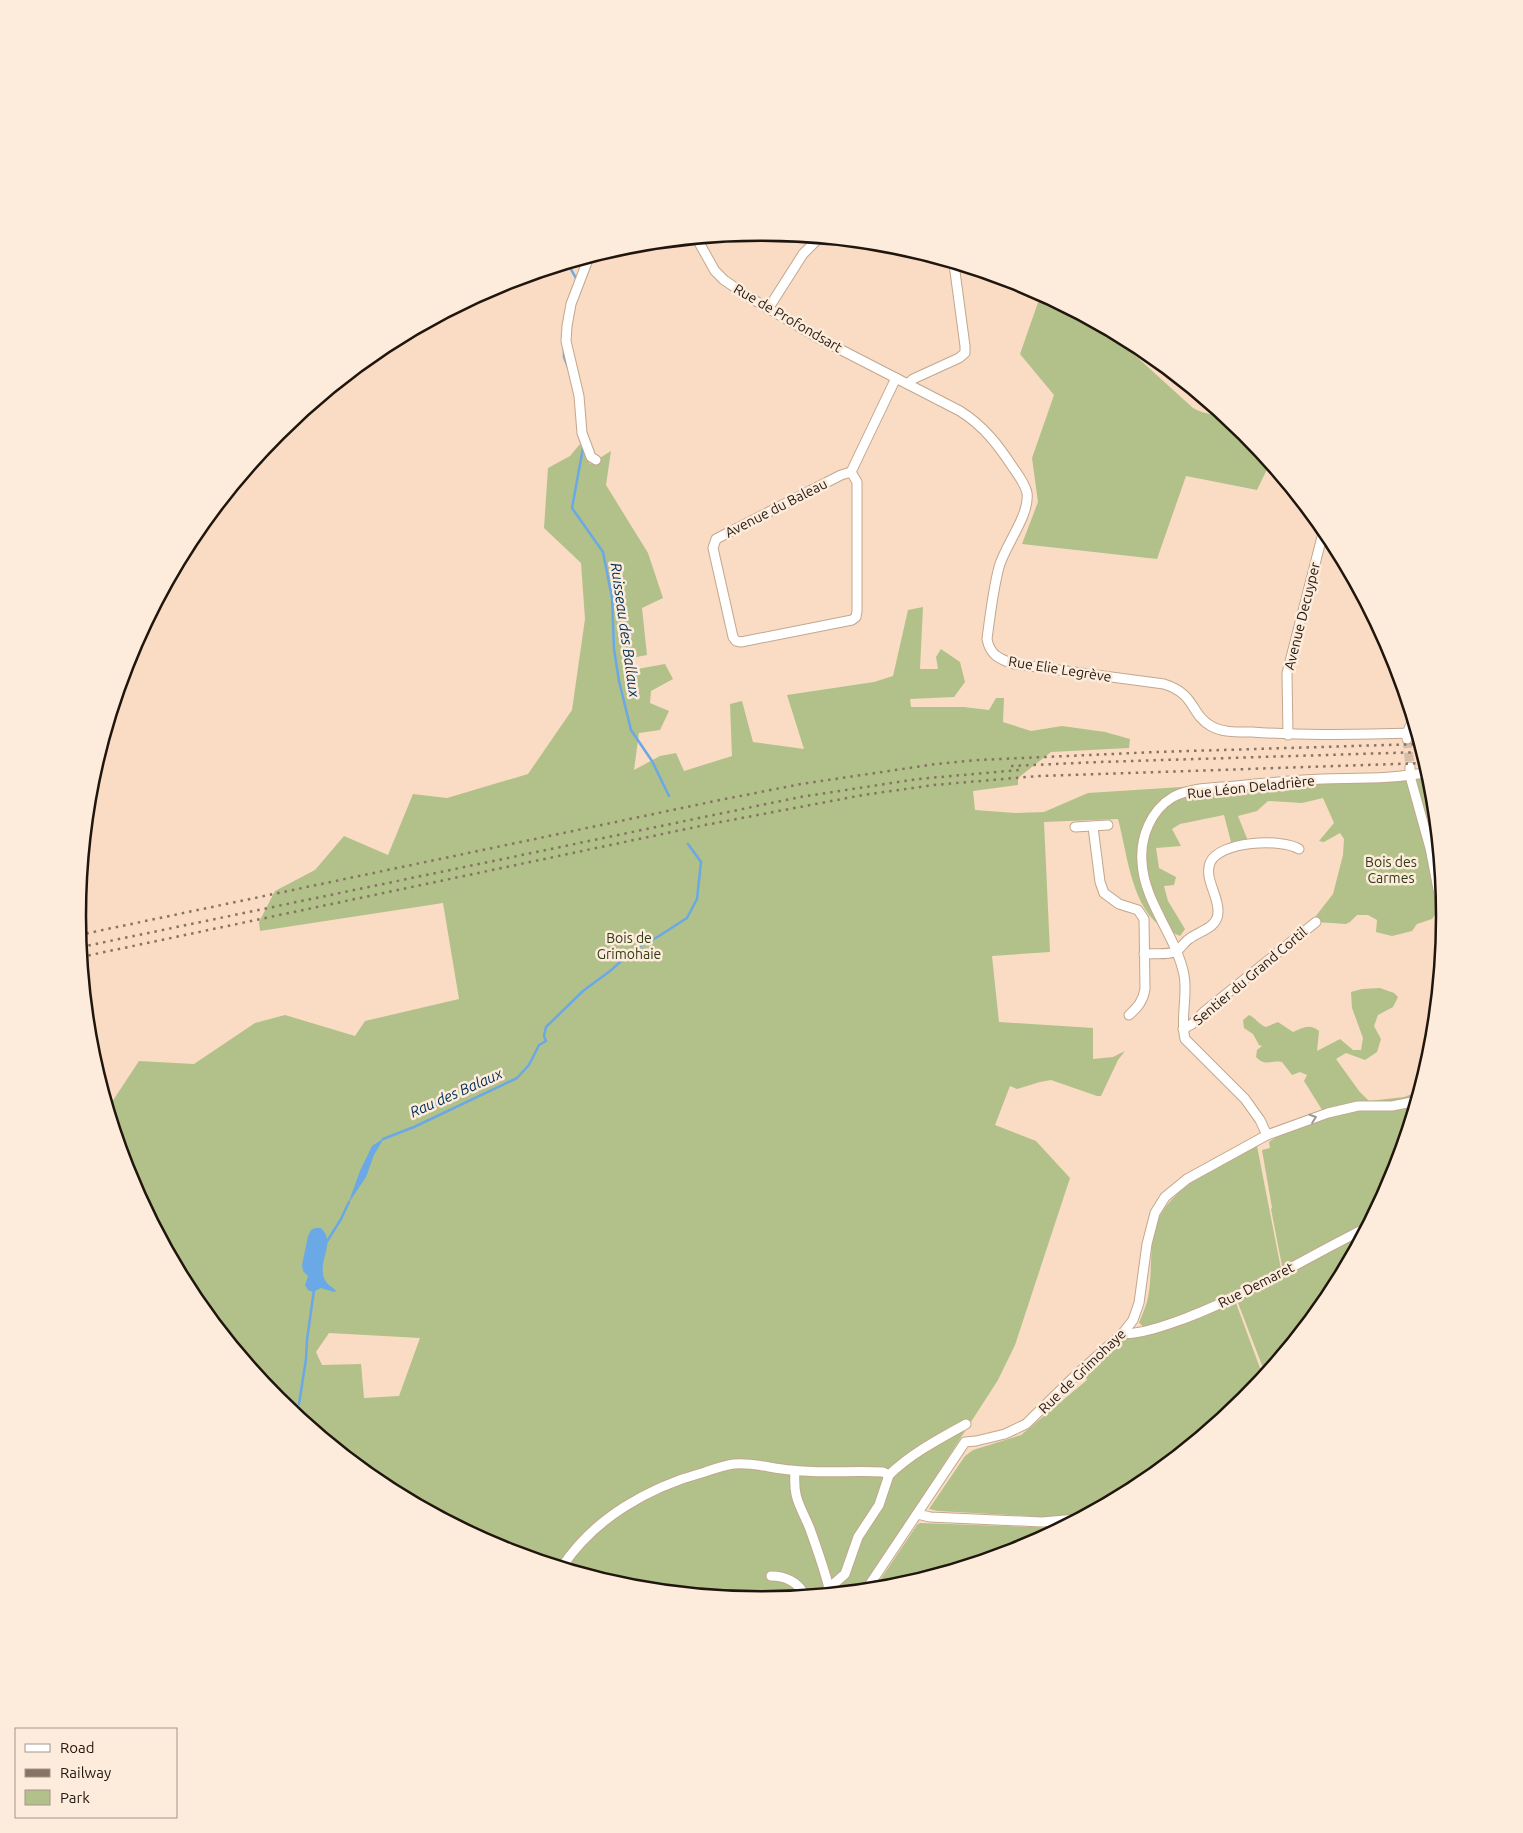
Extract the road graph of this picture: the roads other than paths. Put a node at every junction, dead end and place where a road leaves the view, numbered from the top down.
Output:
1 (813, 244) edge
2 (700, 245) edge
3 (586, 264) edge
4 (955, 270) edge
5 (768, 309) junction
6 (871, 364) joint
7 (896, 378) junction
8 (908, 384) junction
9 (596, 460) dead end
10 (851, 472) junction
11 (1321, 539) edge
12 (1410, 728) edge
13 (1288, 735) junction
14 (1412, 735) edge
15 (1407, 736) junction
16 (1410, 771) junction
17 (1421, 772) edge
18 (1108, 825) dead end
19 (1075, 827) dead end
20 (1093, 827) junction
21 (1298, 849) dead end
22 (1435, 874) edge
23 (1316, 922) dead end
24 (1176, 952) junction
25 (1144, 954) junction
26 (1129, 1015) dead end
27 (1183, 1029) junction
28 (1411, 1102) edge
29 (1267, 1135) junction
30 (1358, 1233) edge
31 (1130, 1324) junction
32 (1140, 1332) junction
33 (1123, 1333) junction
34 (966, 1424) dead end
35 (795, 1471) junction
36 (889, 1475) junction
37 (917, 1514) junction
38 (1062, 1521) edge
39 (566, 1563) edge
40 (771, 1576) dead end
41 (871, 1583) edge
42 (829, 1588) joint
43 (802, 1590) edge

1 - 5 street
2 - 5 street, Rue de Profondsart
3 - 9 street
4 - 8 street
5 - 6 street, Rue de Profondsart
6 - 7 street, Rue Elie Legrève
7 - 8 street, Rue Elie Legrève
7 - 10 street
8 - 13 street, Rue Elie Legrève
10 - 10 street, Avenue du Baleau
11 - 13 street, Avenue Decuyper
12 - 15 street
13 - 15 street, Rue Elie Legrève
14 - 15 street, Rue Elie Legrève
16 - 17 street, Rue Léon Deladrière
16 - 22 street
16 - 24 street, Rue Léon Deladrière
18 - 20 street
19 - 20 street
20 - 25 street
21 - 24 street
23 - 27 street, Sentier du Grand Cortil
24 - 25 street
24 - 27 street, Rue Léon Deladrière
25 - 26 street
27 - 29 street
29 -> 28 street, Rue de Grimohaye
29 - 31 street, Rue de Grimohaye
30 - 32 street, Rue Demaret
31 - 32 street
31 - 33 street, Rue de Grimohaye
32 - 33 street, Rue Demaret
33 - 37 street, Rue de Grimohaye
34 - 36 street
35 - 36 street
35 - 39 street
35 - 42 street
36 - 42 street
37 - 38 street
37 - 41 street, Rue de Grimohaye
40 - 43 street

